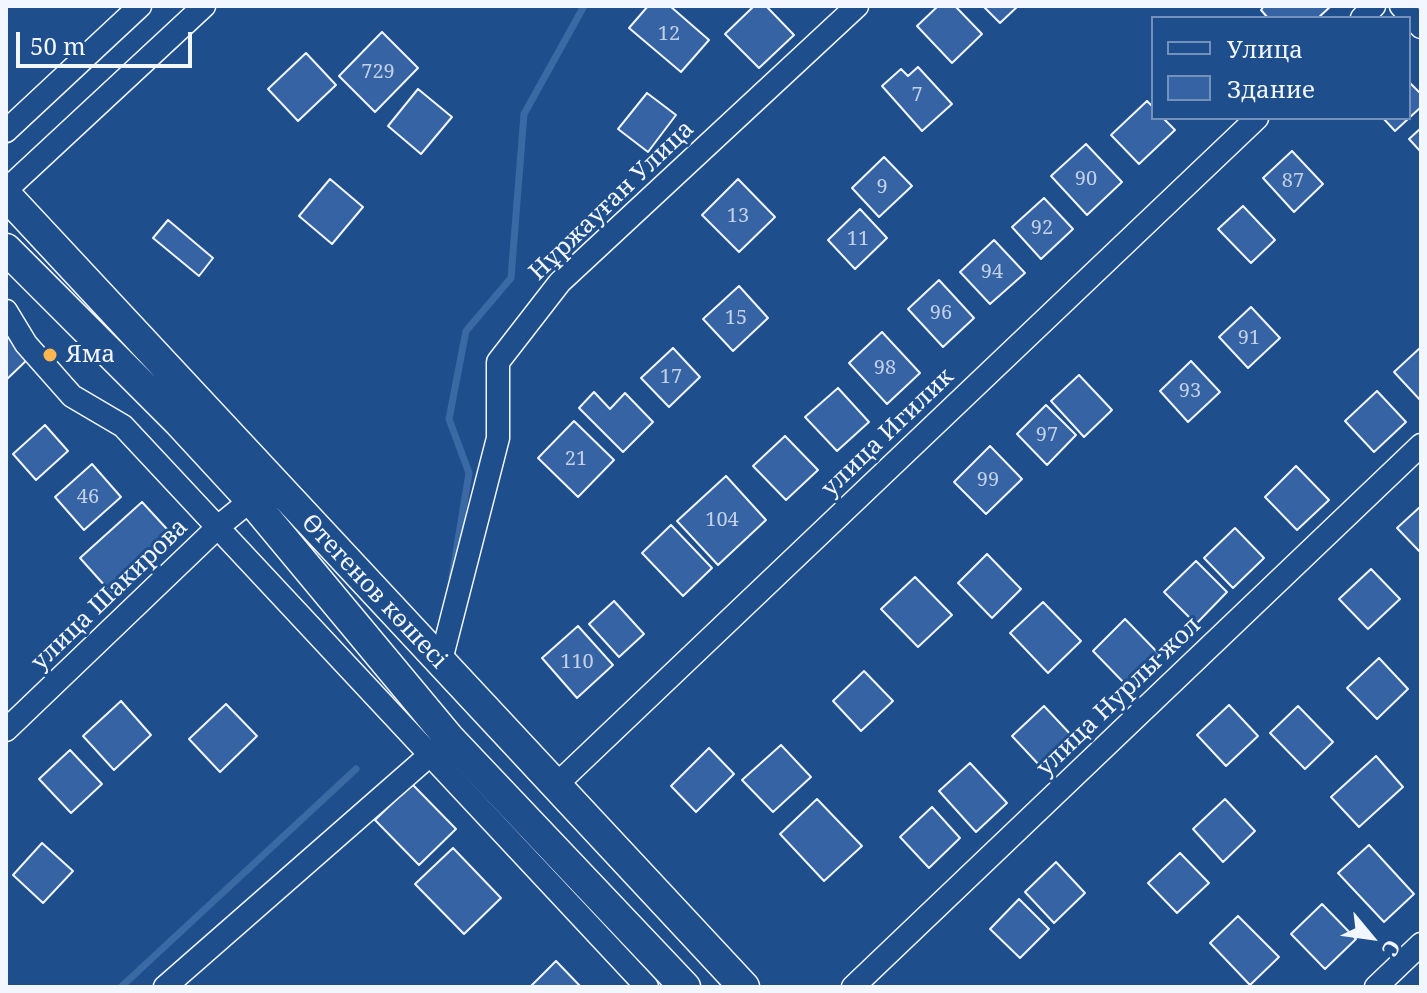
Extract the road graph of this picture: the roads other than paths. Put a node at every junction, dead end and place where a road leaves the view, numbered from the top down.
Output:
1 (140, 6) edge
2 (204, 6) edge
3 (857, 6) edge
4 (1255, 120) edge
5 (6, 131) edge
6 (6, 193) edge
7 (6, 249) edge
8 (6, 311) edge
9 (1421, 445) edge
10 (251, 500) junction
11 (219, 526) junction
12 (440, 664) junction
13 (6, 730) edge
14 (439, 746) junction
15 (555, 786) junction
16 (686, 926) junction
17 (1421, 944) edge
18 (656, 956) junction
19 (169, 986) edge
20 (647, 987) edge
21 (685, 987) edge
22 (744, 987) edge
23 (853, 987) edge
24 (1376, 987) edge

1 - 5 street
2 - 6 street
3 - 12 street, Нұржауған Улица
4 - 15 street, улица Игилик
6 - 12 main road, Өтегенов көшесі
7 - 10 main road, Өтегенов көшесі
8 - 11 street
9 - 23 street, улица Нурлы жол
10 - 11 street, улица Шакирова
10 - 14 main road, Өтегенов көшесі
11 - 13 street, улица Шакирова
11 - 14 street
12 - 15 main road, Өтегенов көшесі
14 - 18 main road, Өтегенов көшесі
14 - 19 street
14 - 20 street
15 - 16 main road, Өтегенов көшесі
16 - 18 main road
16 - 22 main road, Өтегенов көшесі
17 - 24 street
18 - 21 main road, Өтегенов көшесі

